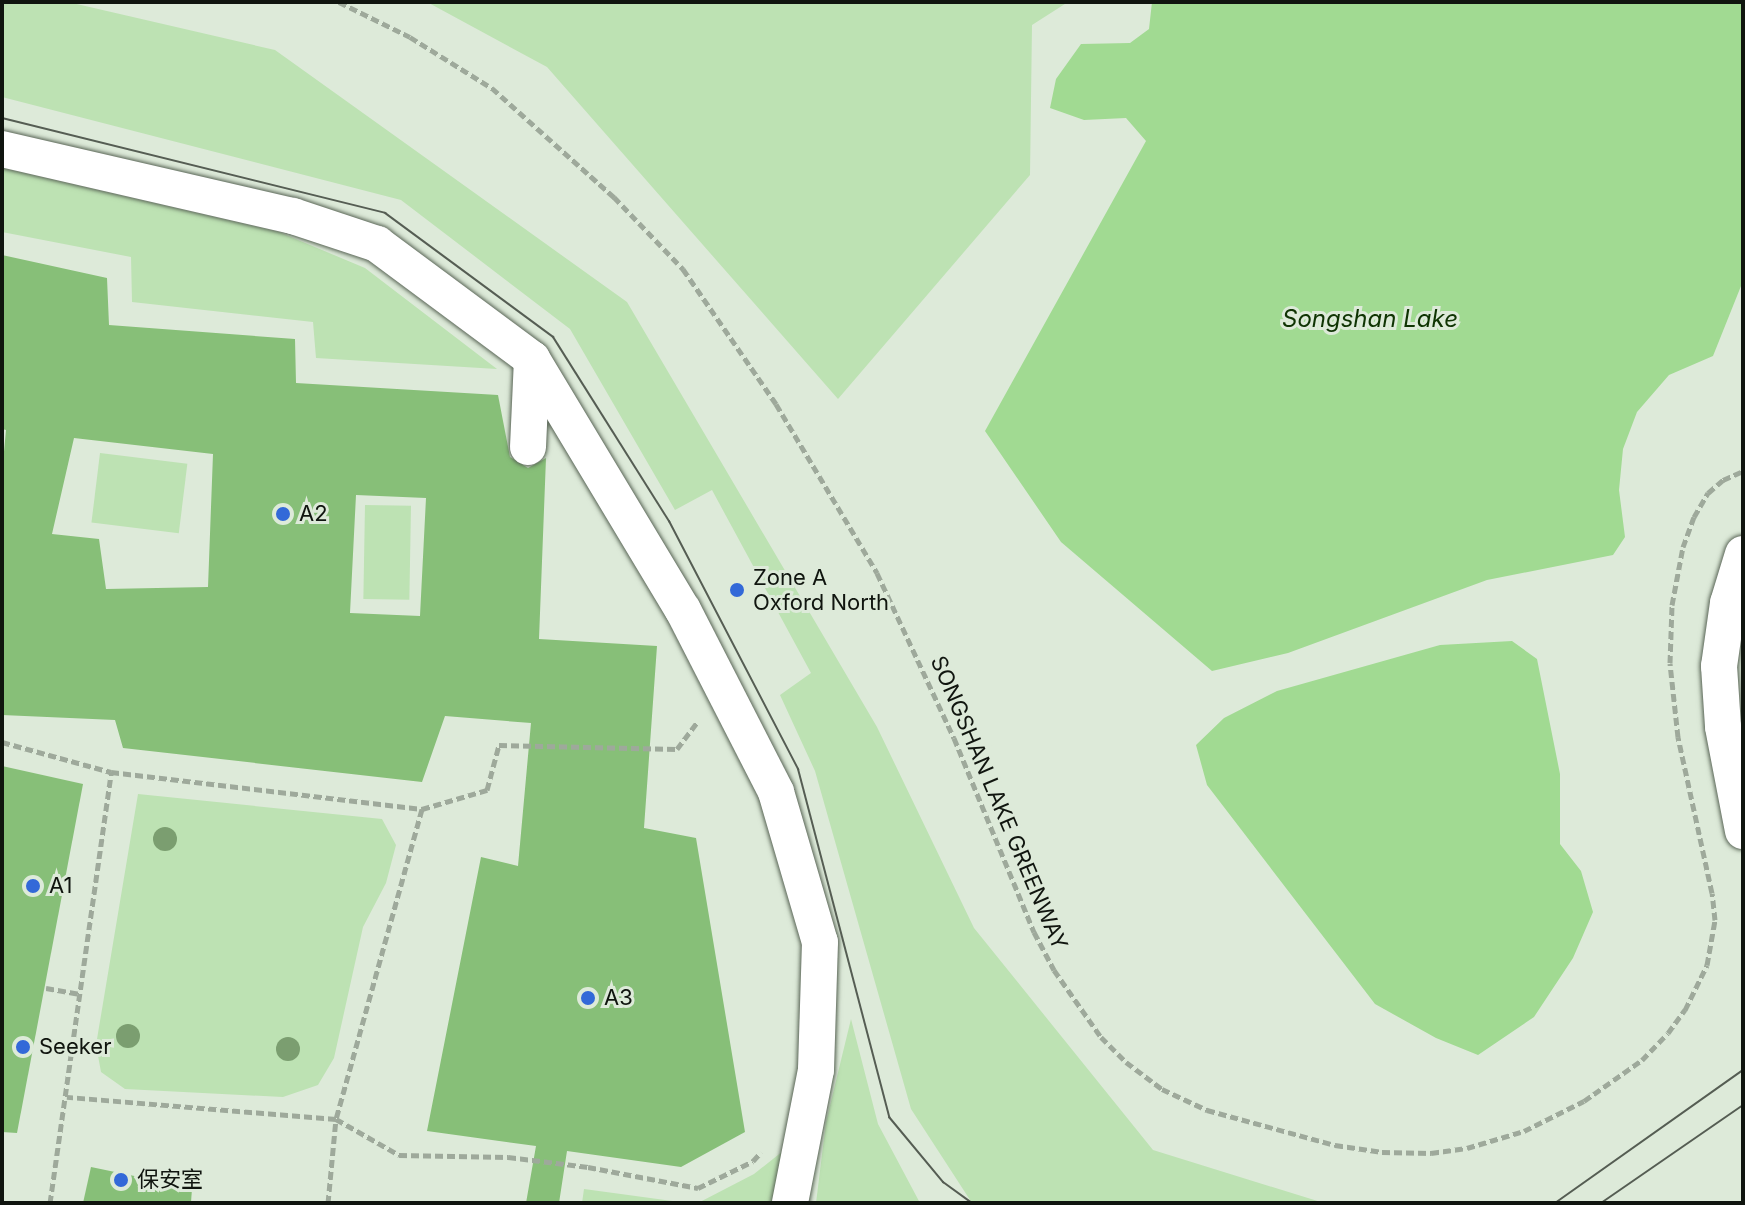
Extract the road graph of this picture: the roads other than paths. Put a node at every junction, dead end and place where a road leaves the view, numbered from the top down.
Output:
1 (2, 149) edge
2 (532, 359) junction
3 (528, 447) dead end
4 (1743, 554) edge
5 (1743, 831) edge
6 (790, 1203) edge

1 - 2 street
2 - 3 street
2 - 6 street
4 - 5 street

